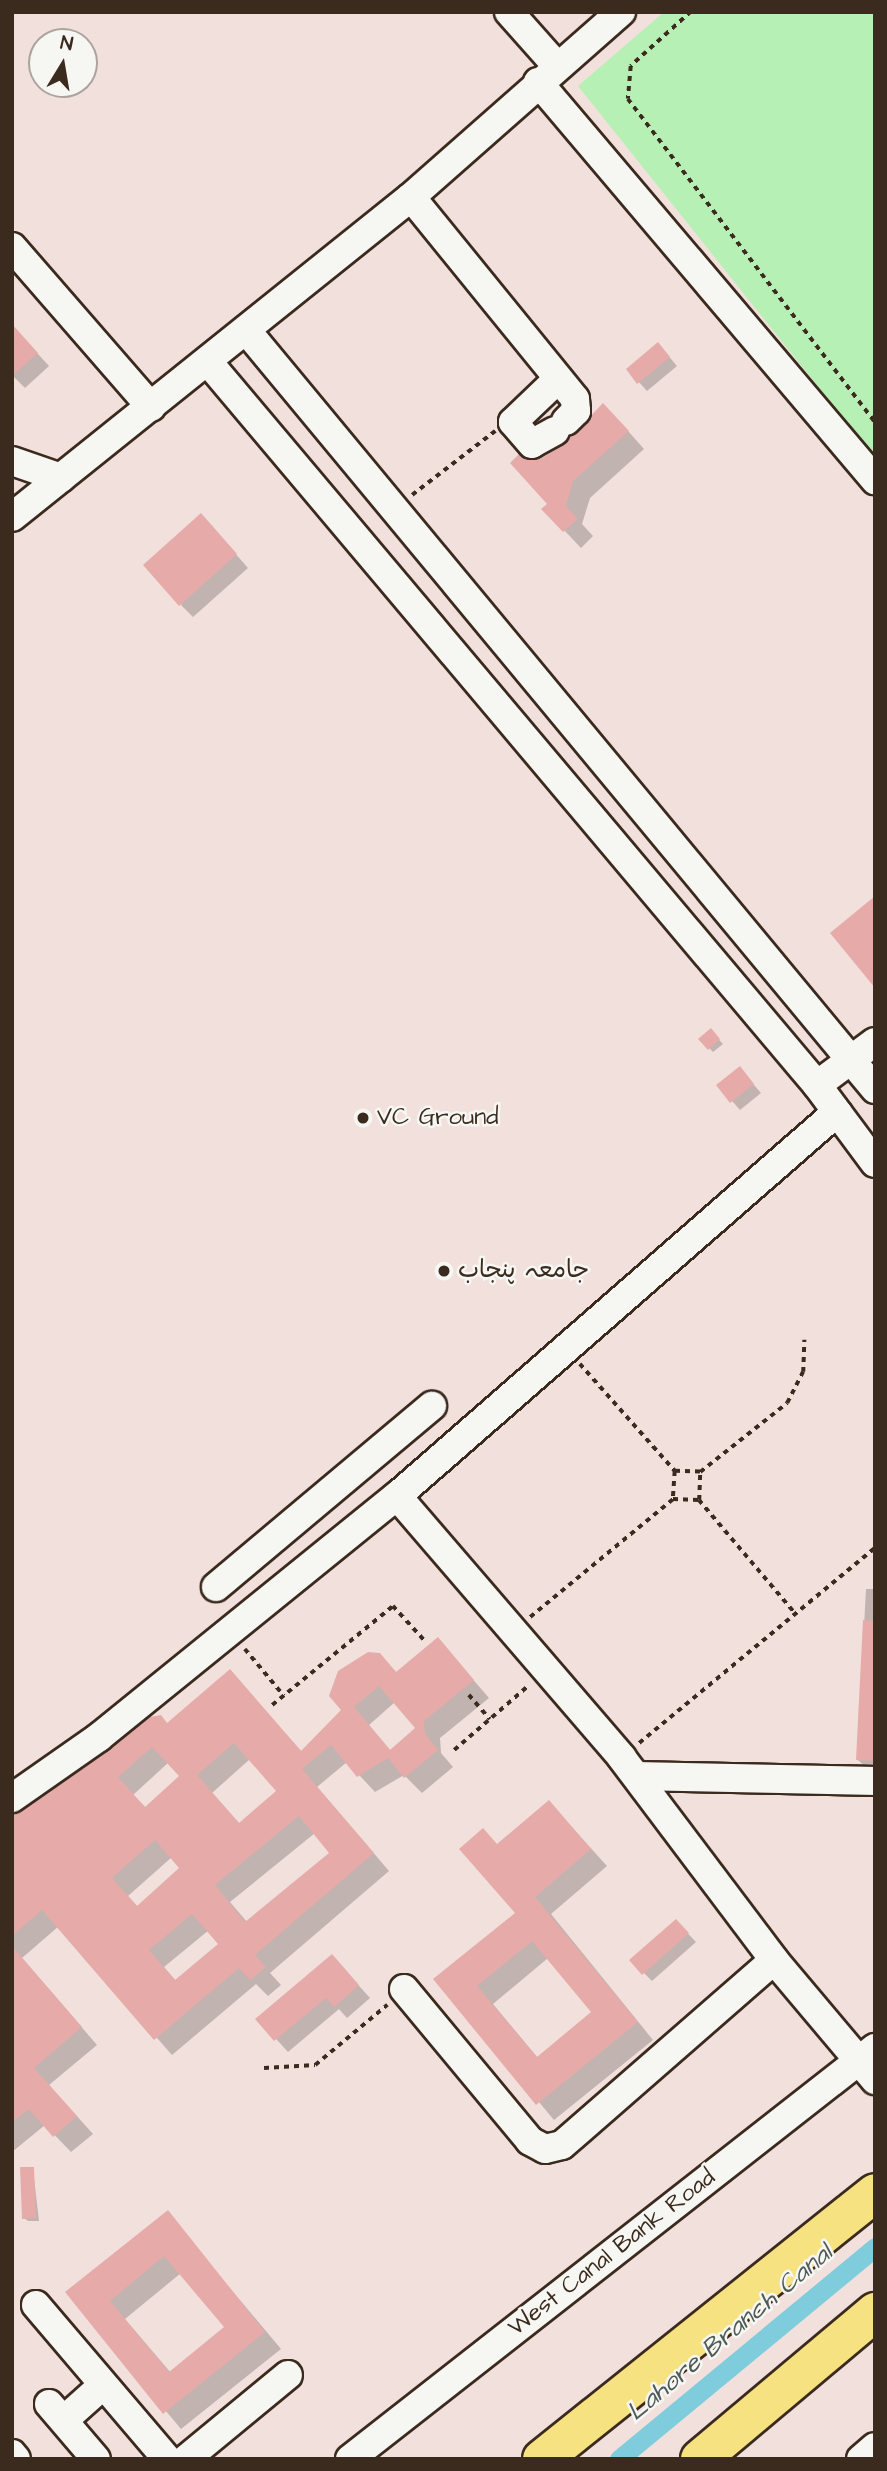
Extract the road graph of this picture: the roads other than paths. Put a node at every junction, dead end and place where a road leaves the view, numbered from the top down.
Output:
1 (509, 12) edge
2 (621, 12) edge
3 (548, 74) junction
4 (411, 197) junction
5 (12, 247) edge
6 (246, 330) junction
7 (209, 363) junction
8 (557, 380) junction
9 (151, 407) junction
10 (12, 461) edge
11 (61, 478) junction
12 (875, 480) edge
13 (12, 517) edge
14 (875, 1042) edge
15 (853, 1060) junction
16 (817, 1084) junction
17 (875, 1089) edge
18 (837, 1112) junction
19 (875, 1163) edge
20 (432, 1406) dead end
21 (397, 1496) junction
22 (312, 1507) junction
23 (344, 1539) junction
24 (216, 1587) dead end
25 (629, 1767) junction
26 (875, 1781) edge
27 (12, 1798) edge
28 (774, 1960) junction
29 (404, 1989) road end
30 (869, 2063) edge
31 (875, 2193) edge
32 (36, 2305) dead end
33 (875, 2312) edge
34 (288, 2375) dead end
35 (102, 2386) junction
36 (875, 2448) edge
37 (151, 2453) edge
38 (12, 2454) edge
39 (16, 2459) edge
40 (96, 2459) edge
41 (186, 2459) edge
42 (350, 2459) edge
43 (542, 2459) edge
44 (700, 2459) edge
45 (861, 2459) edge

1 - 3 street
2 - 3 street
3 - 4 street
3 - 12 street
4 - 6 street
4 - 8 street
5 - 9 street
6 - 7 street
6 - 15 street
7 - 9 street
7 - 16 street
8 - 8 street
9 - 11 street
10 - 11 street
11 - 13 street
14 - 15 street
15 - 16 street
15 - 17 street
16 - 18 street
18 - 19 street
18 - 21 street
20 - 22 street
21 - 23 street
21 - 25 street
22 - 23 street
22 - 24 street
23 - 27 street
25 - 26 street
25 - 28 street
28 - 29 street
28 - 30 street
30 - 42 street, West Canal Bank Road
31 - 43 highway
32 - 35 street
33 - 44 highway
34 - 41 street
35 - 37 street
35 - 40 street
36 - 45 street
38 - 39 street

